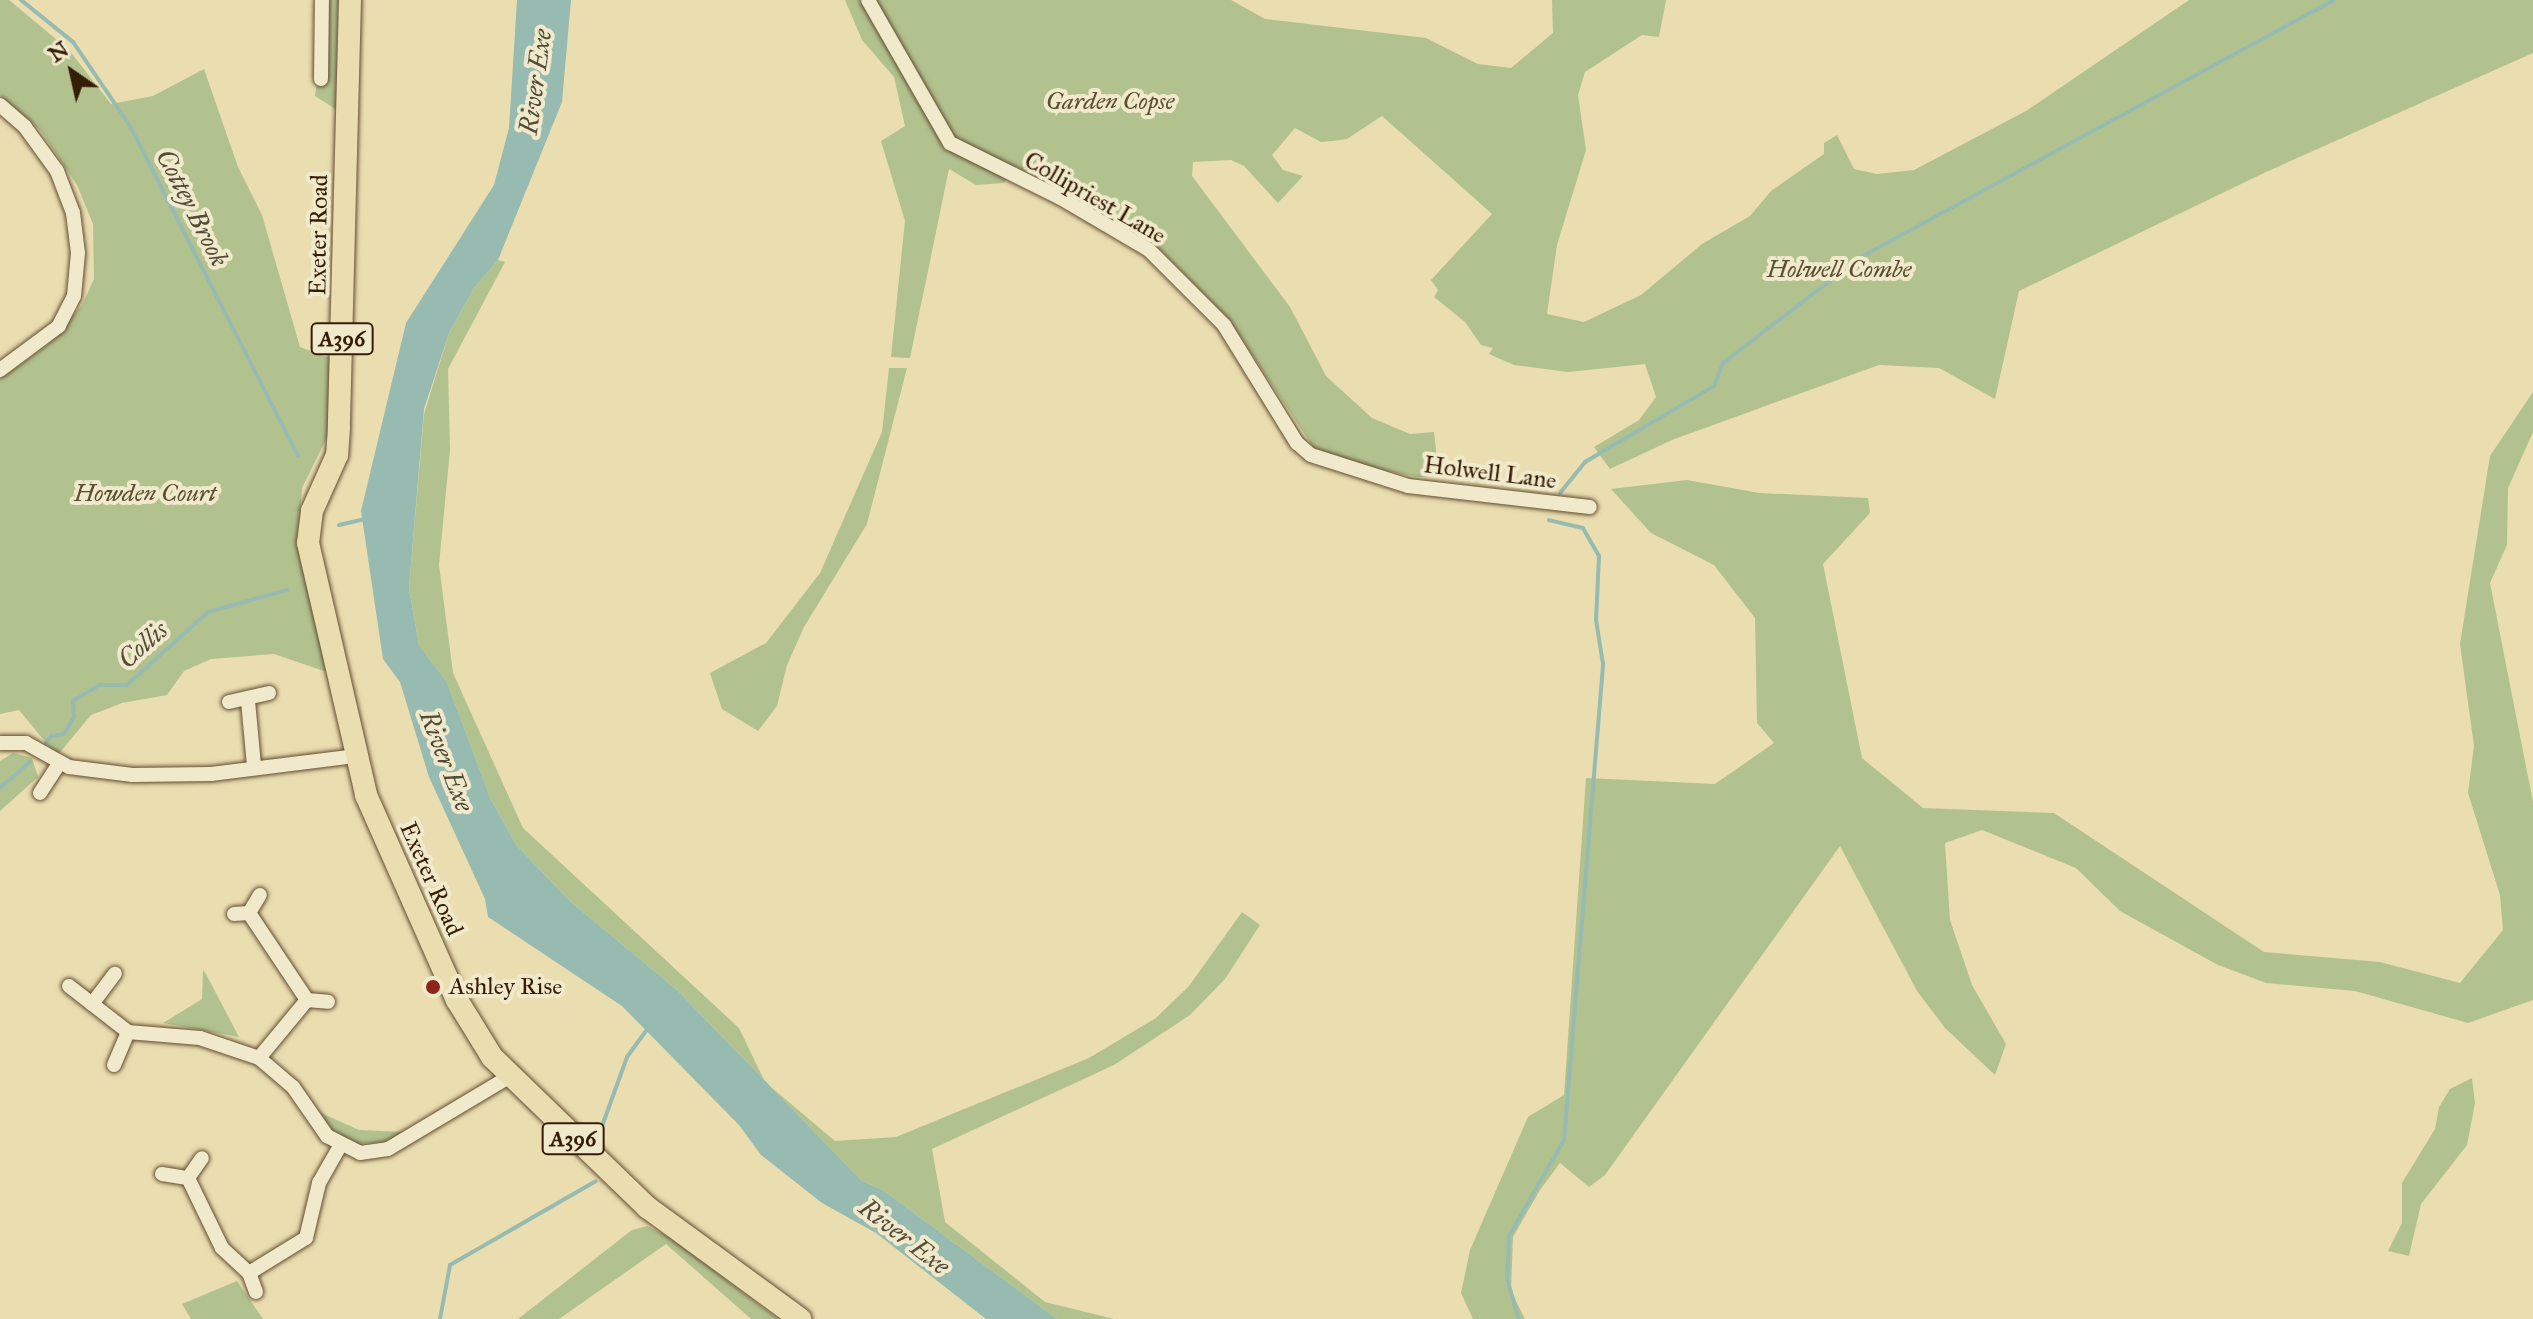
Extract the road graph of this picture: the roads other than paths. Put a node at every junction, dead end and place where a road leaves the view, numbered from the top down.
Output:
1 (322, 0) edge
2 (350, 0) edge
3 (868, 0) edge
4 (321, 79) dead end
5 (0, 105) edge
6 (0, 370) edge
7 (1385, 481) joint
8 (1590, 507) dead end
9 (269, 693) dead end
10 (248, 701) junction
11 (229, 702) dead end
12 (0, 743) edge
13 (355, 756) junction
14 (59, 764) junction
15 (254, 766) junction
16 (40, 793) dead end
17 (260, 895) dead end
18 (115, 974) dead end
19 (69, 986) dead end
20 (307, 1000) junction
21 (328, 1002) dead end
22 (92, 1004) junction
23 (128, 1032) junction
24 (259, 1058) junction
25 (114, 1065) dead end
26 (509, 1077) junction
27 (340, 1146) junction
28 (202, 1158) dead end
29 (162, 1174) dead end
30 (188, 1178) junction
31 (249, 1273) junction
32 (256, 1292) dead end
33 (800, 1319) edge

1 - 4 street
2 - 13 main road, Exeter Road / A396
3 - 7 street, Collipriest Lane
5 - 6 street
7 - 8 street, Holwell Lane
9 - 10 street
10 - 11 street
10 - 15 street
12 - 14 street
13 - 15 street
13 - 26 main road, Exeter Road / A396
14 - 15 street
14 - 16 street
17 - 20 street
18 - 22 street
19 - 22 street
20 - 21 street
20 - 24 street
22 - 23 street
23 - 24 street
23 - 25 street
24 - 27 street
26 - 27 street
26 - 33 main road, Exeter Road / A396
27 - 31 street
28 - 30 street
29 - 30 street
30 - 31 street
31 - 32 street

